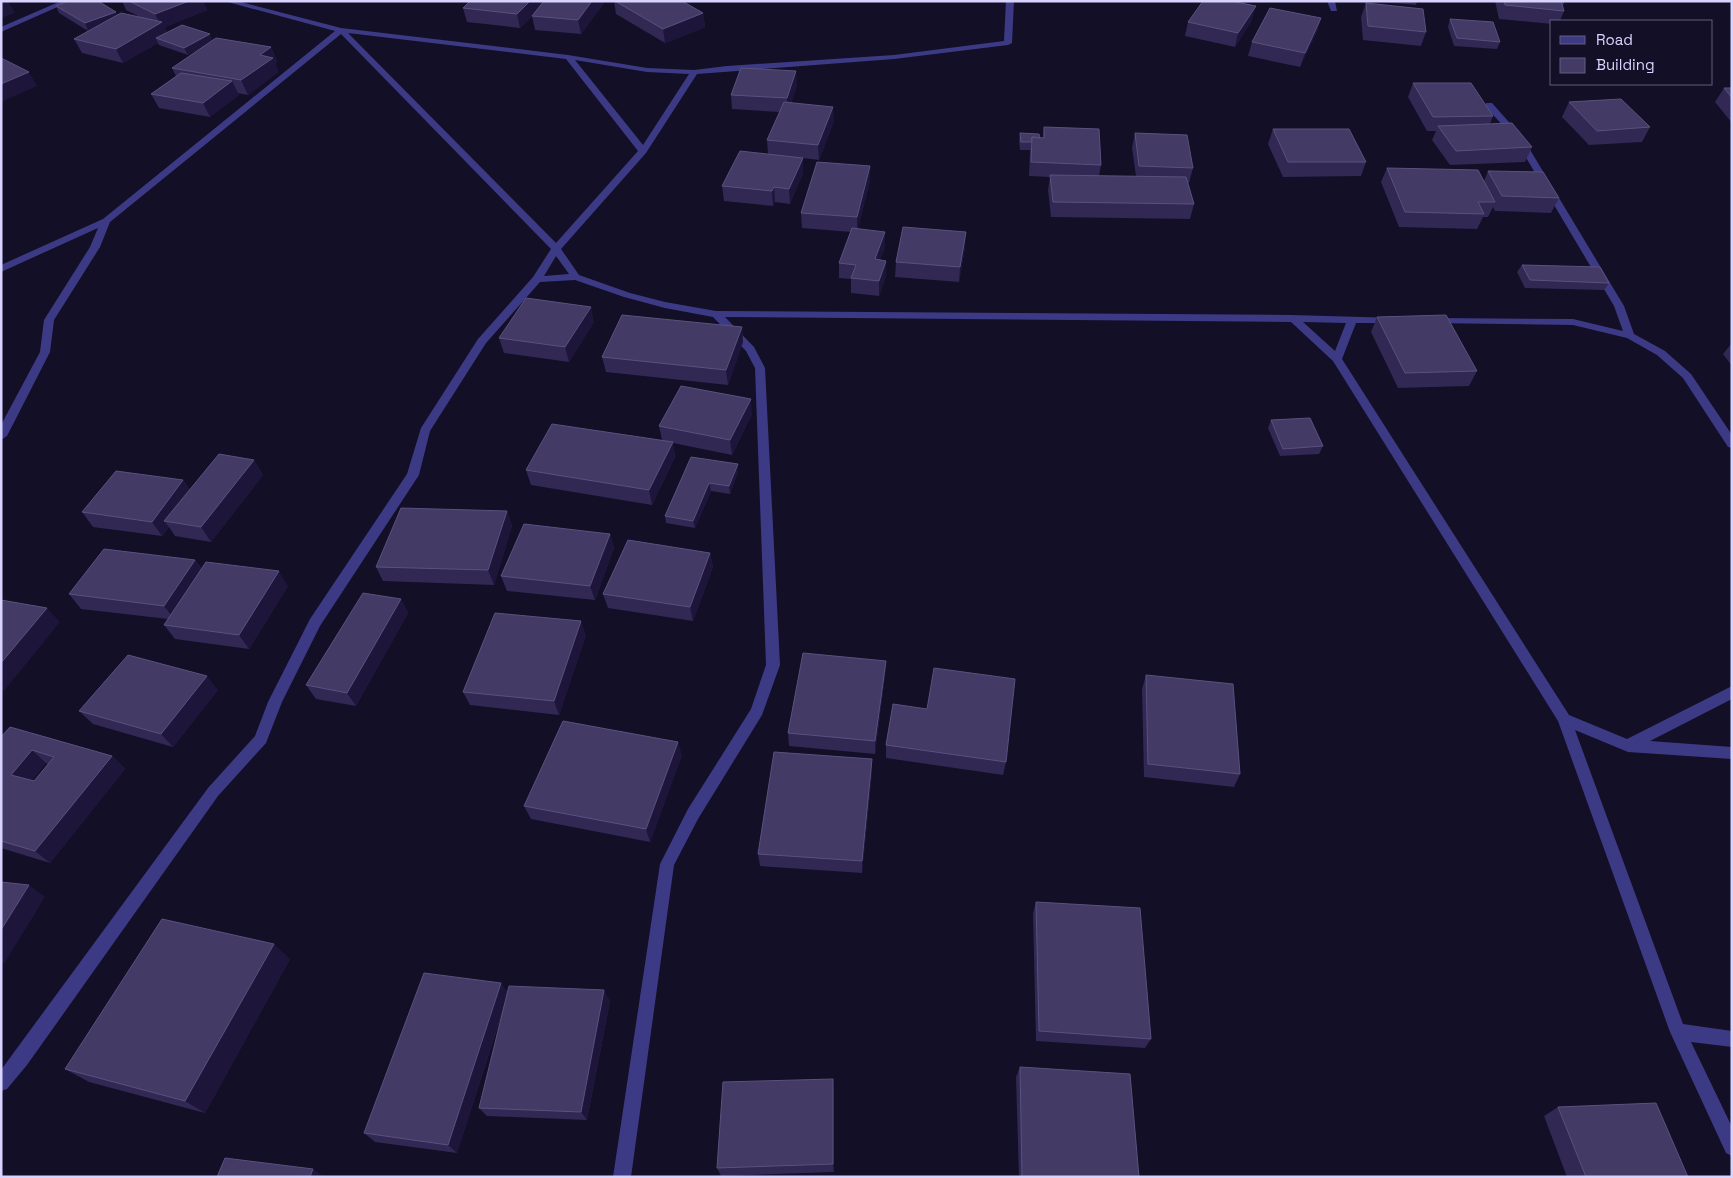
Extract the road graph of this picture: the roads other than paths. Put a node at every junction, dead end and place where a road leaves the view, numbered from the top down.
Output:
1 (68, 1) edge
2 (227, 1) edge
3 (1010, 1) edge
4 (1, 30) edge
5 (341, 30) junction
6 (568, 57) junction
7 (694, 72) junction
8 (1490, 105) dead end
9 (643, 151) junction
10 (106, 221) junction
11 (556, 249) junction
12 (1, 269) edge
13 (576, 277) junction
14 (537, 279) junction
15 (716, 314) junction
16 (1292, 318) junction
17 (1352, 320) junction
18 (1400, 320) edge
19 (1419, 320) edge
20 (1630, 336) junction
21 (1337, 359) junction
22 (1, 436) edge
23 (1732, 444) edge
24 (1732, 692) edge
25 (1564, 720) junction
26 (1628, 746) junction
27 (1732, 753) edge
28 (1678, 1032) junction
29 (1732, 1039) edge
30 (1, 1083) edge
31 (1732, 1148) edge
32 (622, 1177) edge

1 - 4 street
2 - 5 street
3 - 7 street
5 - 6 street
5 - 10 street
5 - 11 street
6 - 7 street
6 - 9 street
7 - 9 street
8 - 20 street
9 - 11 street
10 - 12 street
10 - 22 street
11 - 13 street
11 - 14 street
13 - 14 street
13 - 15 street
14 - 30 street
15 - 16 street
15 - 32 street
16 - 17 street
16 - 21 street
17 - 18 street
17 - 21 street
19 - 20 street
20 - 23 street
21 - 25 street
24 - 26 street
25 - 26 street
25 - 28 street
26 - 27 street
28 - 29 street
28 - 31 street

